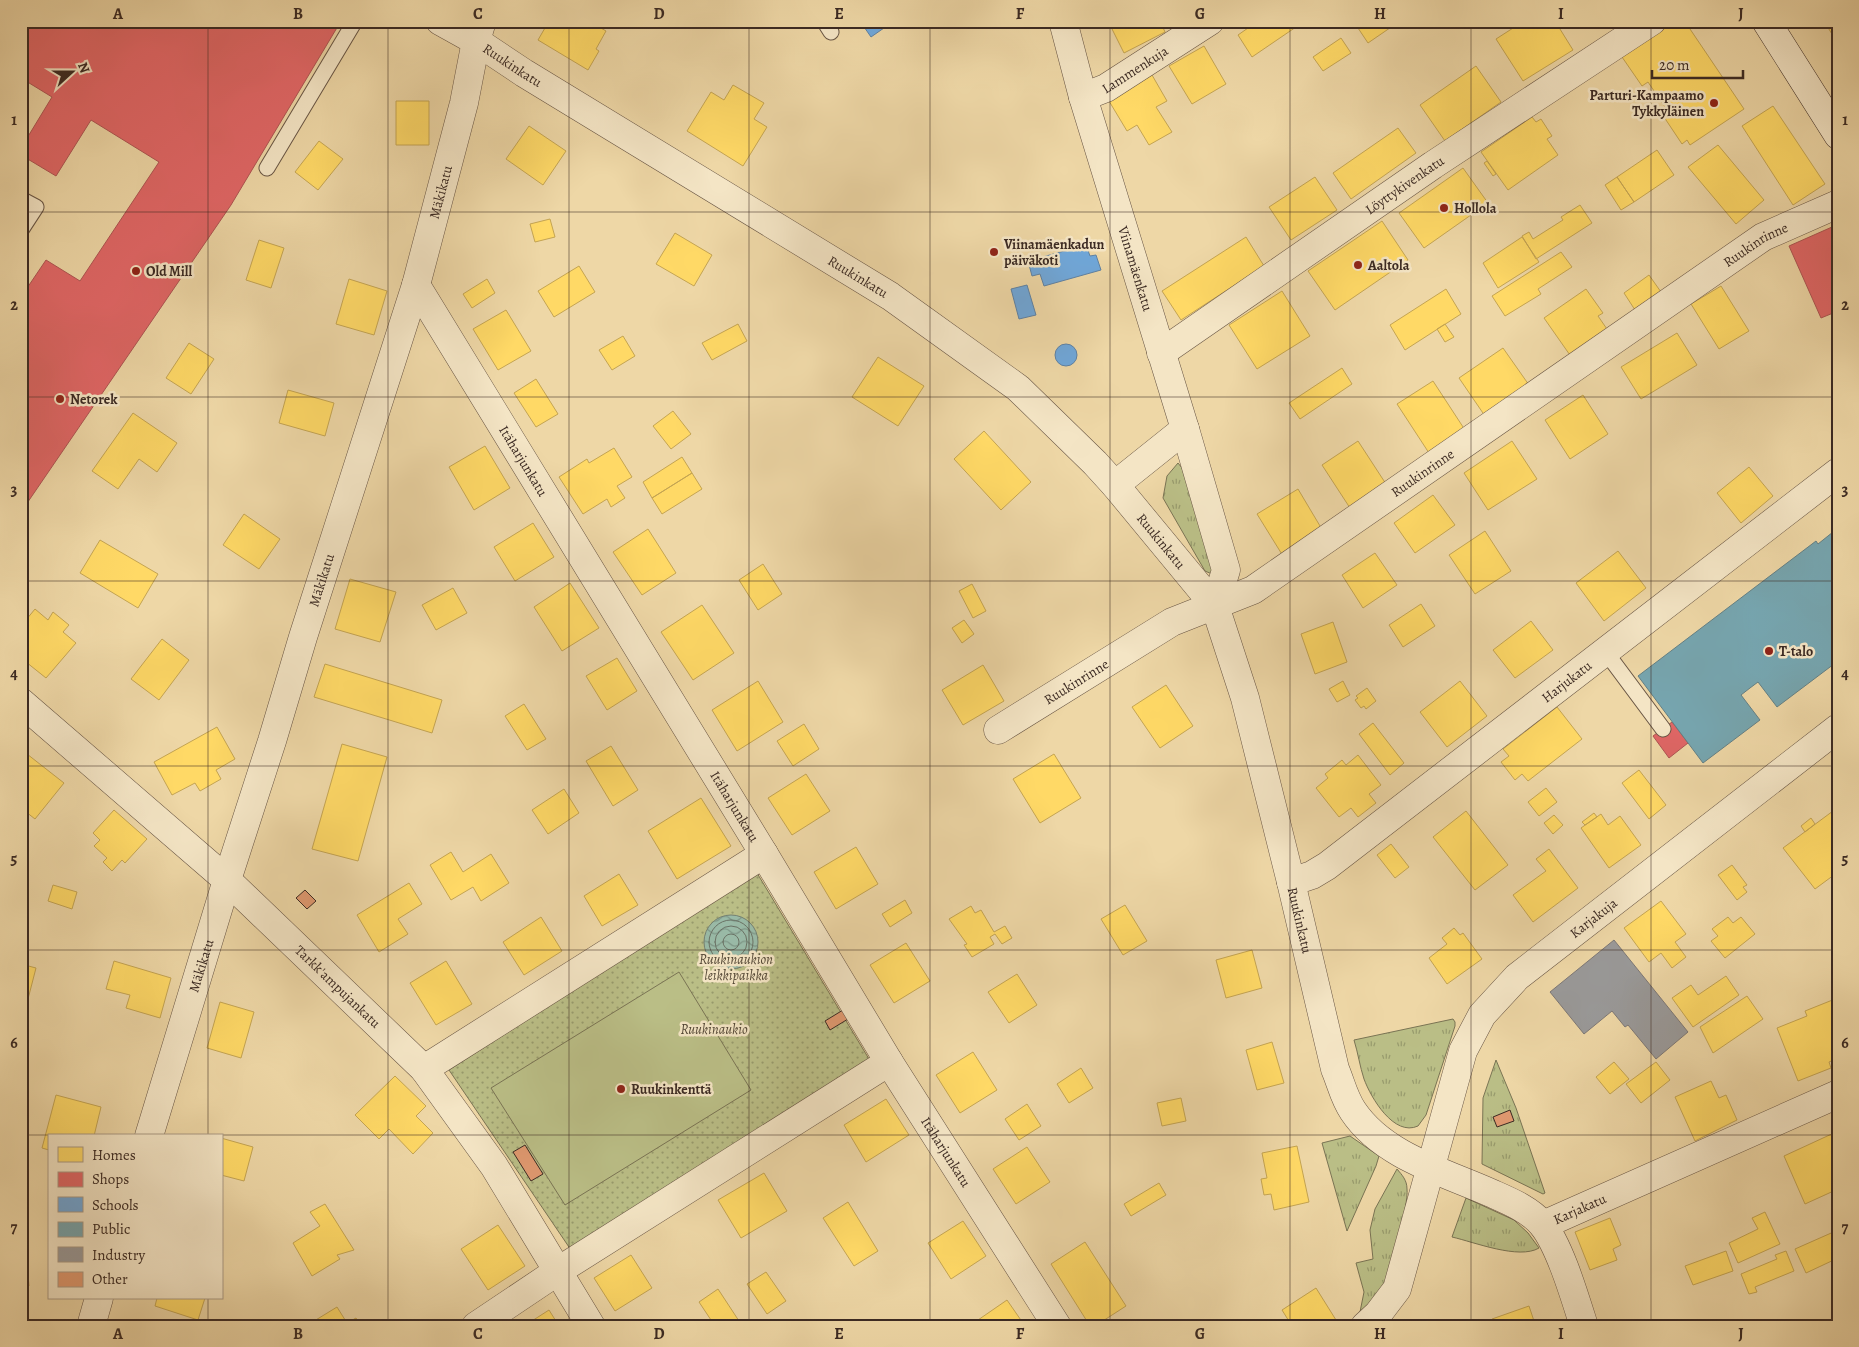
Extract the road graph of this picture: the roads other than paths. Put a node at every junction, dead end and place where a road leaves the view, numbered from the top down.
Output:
1 (355, 21) edge
2 (440, 21) edge
3 (1064, 21) edge
4 (1210, 21) edge
5 (1652, 21) edge
6 (1766, 21) edge
7 (479, 31) edge
8 (1083, 97) junction
9 (1838, 135) edge
10 (267, 168) dead end
11 (21, 198) edge
12 (1838, 204) edge
13 (21, 230) edge
14 (416, 285) junction
15 (1162, 353) junction
16 (1185, 429) junction
17 (1838, 472) edge
18 (1115, 485) junction
19 (1214, 606) junction
20 (1605, 650) junction
21 (21, 702) edge
22 (1838, 728) edge
23 (1663, 729) dead end
24 (998, 730) dead end
25 (764, 854) junction
26 (226, 880) junction
27 (1291, 882) junction
28 (889, 1062) junction
29 (424, 1069) junction
30 (1838, 1094) edge
31 (150, 1134) edge
32 (1431, 1167) junction
33 (1543, 1225) junction
34 (558, 1271) junction
35 (98, 1300) edge
36 (91, 1326) edge
37 (476, 1326) edge
38 (591, 1326) edge
39 (1057, 1326) edge
40 (1365, 1326) edge
41 (1584, 1326) edge

1 - 10 lane
2 - 7 street, Ruukinkatu
3 - 8 street, Viinamäenkatu
4 - 8 street, Lammenkuja
5 - 15 street, Löyttykivenkatu
6 - 9 street
7 - 14 street, Mäkikatu
7 - 18 street, Ruukinkatu
8 - 15 street, Viinamäenkatu
11 - 13 lane
12 - 19 street, Ruukinrinne
14 - 25 street, Itäharjunkatu
14 - 26 street, Mäkikatu
15 - 16 street, Viinamäenkatu
16 - 18 street
16 - 19 street
17 - 20 street, Harjukatu
18 - 19 street, Ruukinkatu
19 - 24 street, Ruukinrinne
19 - 27 street, Ruukinkatu
20 - 23 lane
20 - 27 street, Harjukatu
21 - 26 street, Tarkk'ampujankatu
22 - 32 street, Karjakuja
25 - 28 street, Itäharjunkatu
25 - 29 street
26 - 29 street, Tarkk'ampujankatu
26 - 31 street, Mäkikatu
27 - 32 street, Ruukinkatu
28 - 34 street
28 - 39 street, Itäharjunkatu
29 - 34 street, Tarkk'ampujankatu
30 - 33 street, Karjakatu
32 - 33 street, Karjakatu
32 - 40 street
33 - 41 street
34 - 37 street
34 - 38 street, Tarkk'ampujankatu
35 - 36 street

